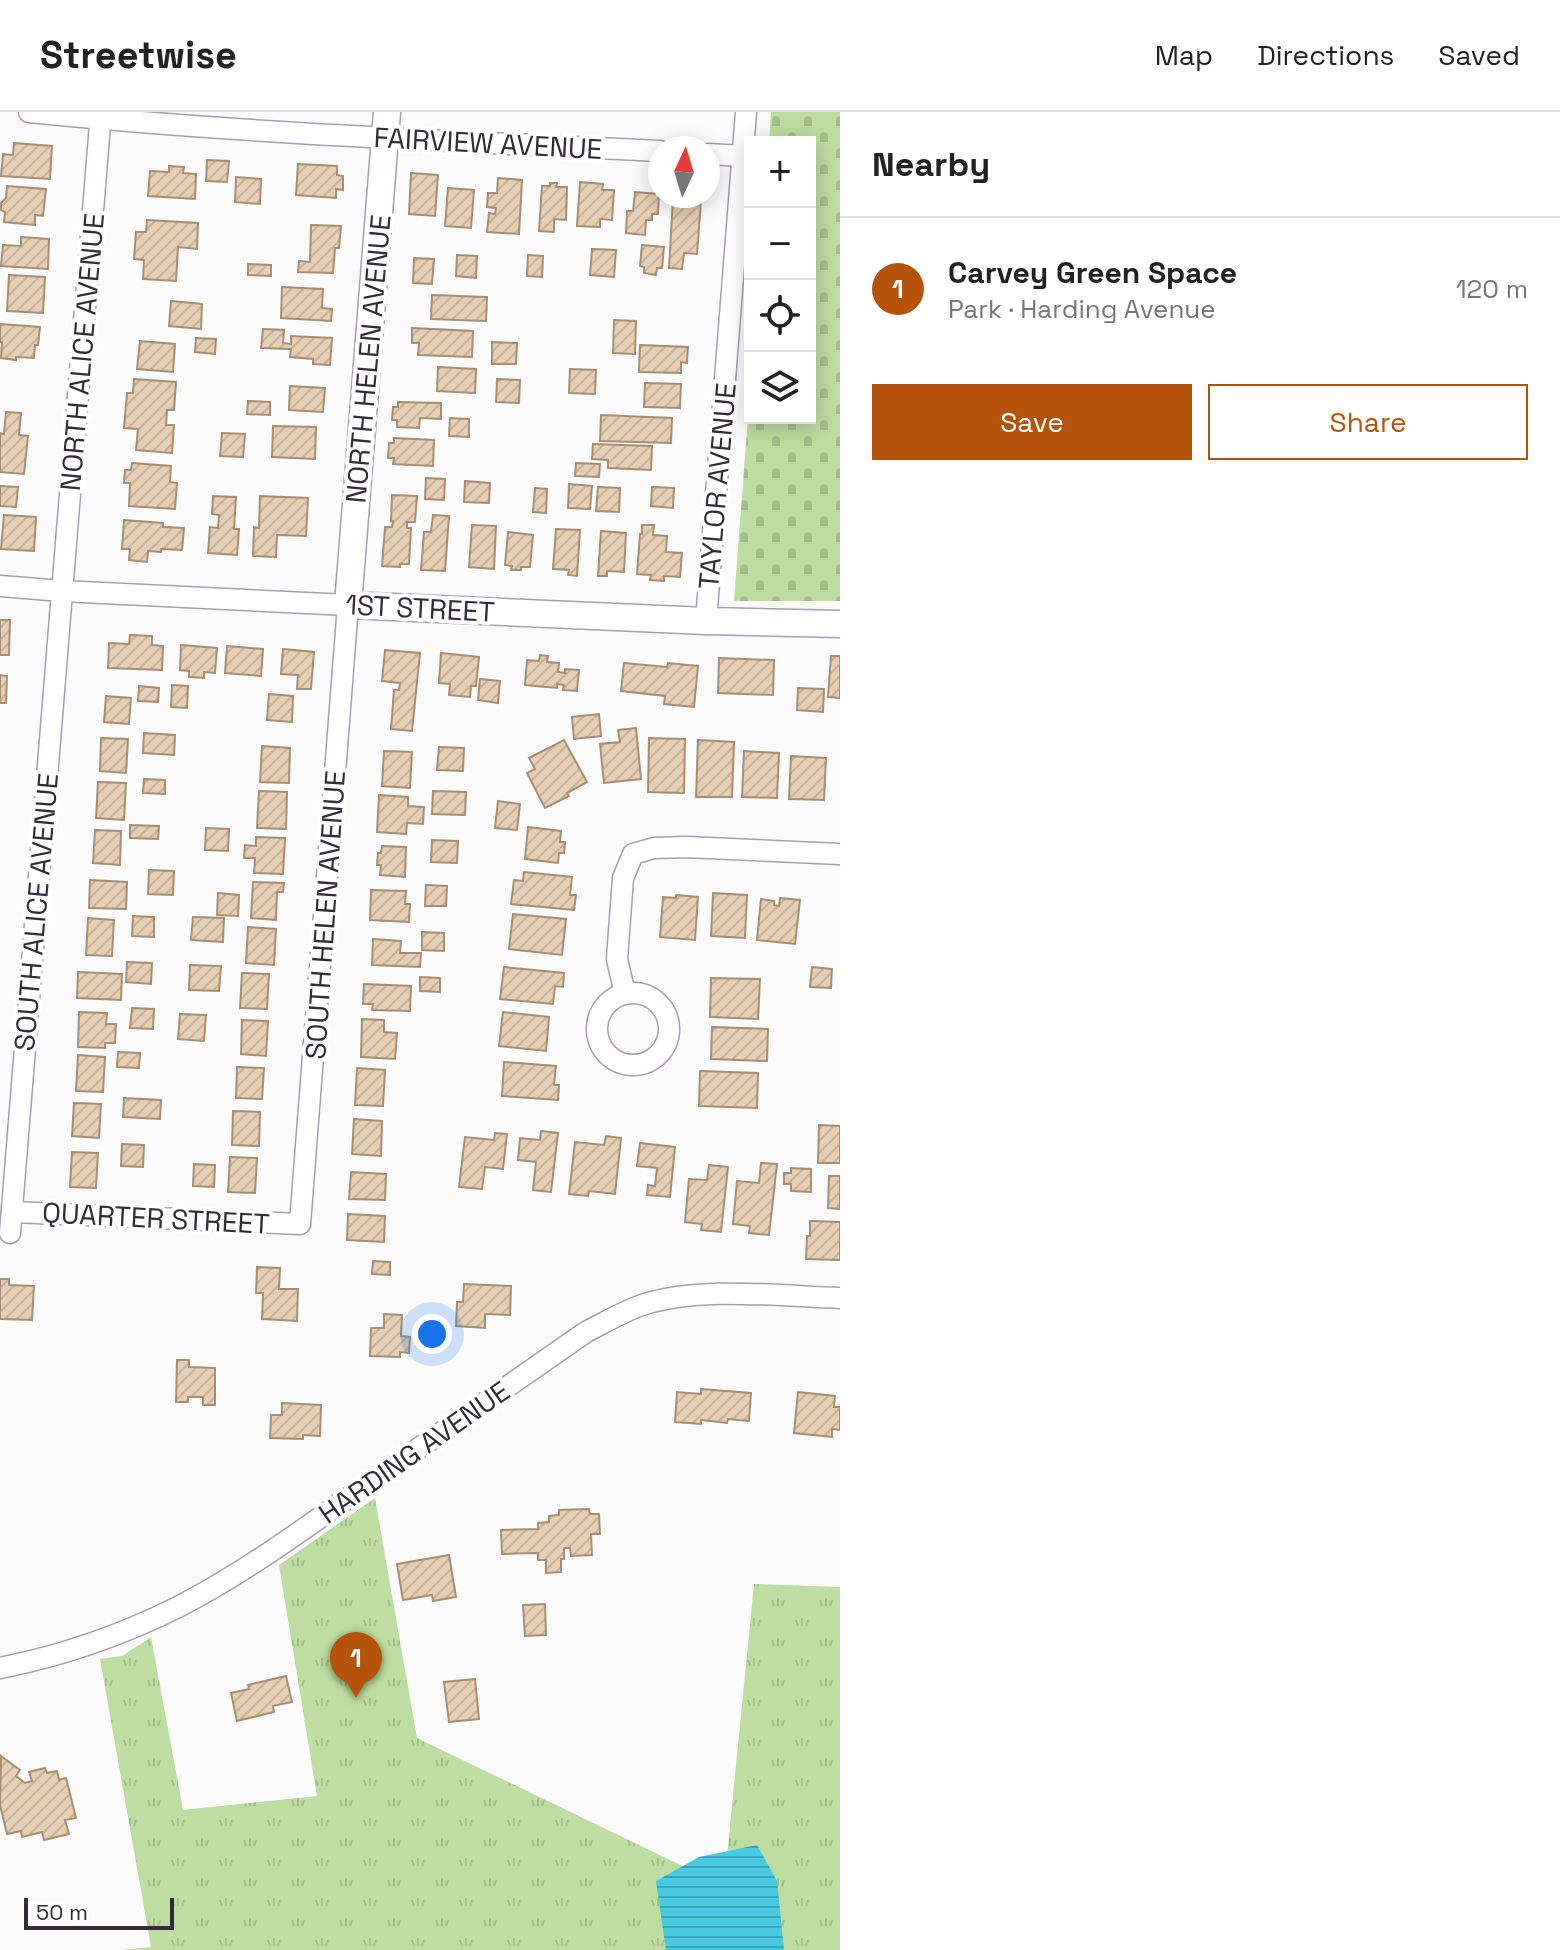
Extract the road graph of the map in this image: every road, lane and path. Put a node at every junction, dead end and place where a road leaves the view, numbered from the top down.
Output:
1 (29, 112) edge
2 (746, 112) edge
3 (101, 116) edge
4 (386, 125) edge
5 (648, 150) edge
6 (720, 155) edge
7 (743, 156) junction
8 (0, 586) edge
9 (62, 591) junction
10 (348, 605) junction
11 (706, 621) junction
12 (840, 624) edge
13 (840, 854) edge
14 (625, 994) dead end
15 (12, 1212) junction
16 (300, 1224) joint
17 (10, 1233) dead end
18 (840, 1298) edge
19 (0, 1668) edge

1 - 3 street, FAIRVIEW AVENUE
2 - 7 street, TAYLOR AVENUE
3 - 4 street, FAIRVIEW AVENUE
3 - 9 street, NORTH ALICE AVENUE
4 - 5 street, FAIRVIEW AVENUE
4 - 10 street, NORTH HELEN AVENUE
6 - 7 street
7 - 11 street, TAYLOR AVENUE
8 - 9 street, 1ST STREET
9 - 10 street, 1ST STREET
9 - 15 street, SOUTH ALICE AVENUE
10 - 11 street, 1ST STREET
10 - 16 street, SOUTH HELEN AVENUE
11 - 12 street, 1ST STREET
13 - 14 street
15 - 16 street, QUARTER STREET
15 - 17 street, SOUTH ALICE AVENUE
18 - 19 street, HARDING AVENUE

